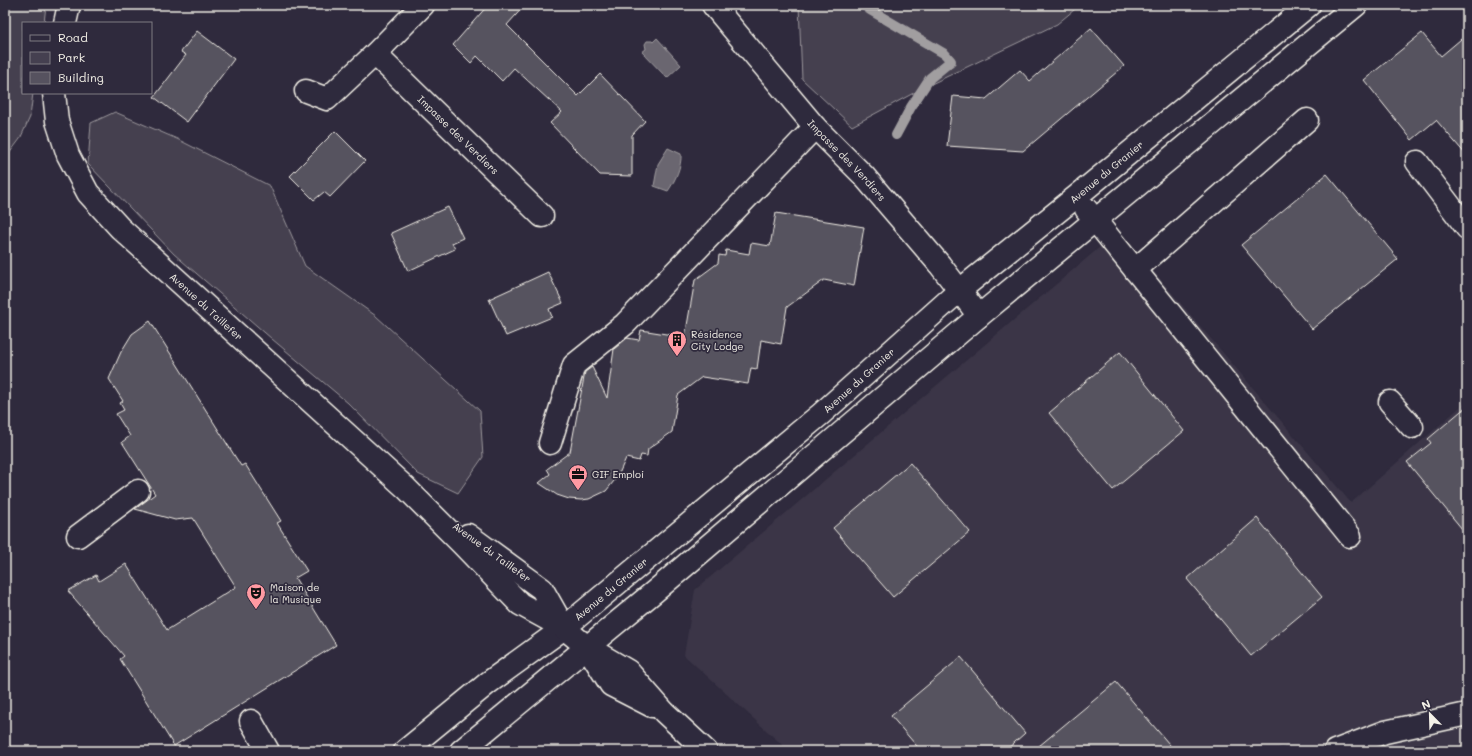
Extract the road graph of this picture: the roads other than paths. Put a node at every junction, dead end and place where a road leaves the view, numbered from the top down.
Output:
1 (69, 5) edge
2 (423, 5) edge
3 (713, 5) edge
4 (1308, 5) edge
5 (1345, 8) edge
6 (65, 22) edge
7 (375, 54) junction
8 (306, 91) dead end
9 (54, 94) edge
10 (1307, 120) dead end
11 (815, 128) junction
12 (1417, 162) dead end
13 (1077, 196) junction
14 (542, 216) dead end
15 (1095, 220) junction
16 (1467, 228) edge
17 (1135, 270) junction
18 (960, 290) junction
19 (979, 316) junction
20 (1390, 402) dead end
21 (1412, 428) dead end
22 (550, 442) dead end
23 (138, 491) dead end
24 (78, 536) dead end
25 (1350, 536) dead end
26 (564, 628) junction
27 (587, 647) junction
28 (1467, 714) edge
29 (251, 721) dead end
30 (268, 751) edge
31 (405, 751) edge
32 (460, 751) edge
33 (706, 751) edge
34 (1335, 751) edge

1 - 6 street
2 - 7 street
3 - 11 street, Impasse des Verdiers
4 - 13 street, Avenue du Granier
5 - 15 street
7 - 8 street
7 - 14 street, Impasse des Verdiers
9 - 26 street, Avenue du Taillefer
10 - 17 street
11 - 18 street, Impasse des Verdiers
11 - 22 street
12 - 16 street
13 - 15 street
13 - 18 street, Avenue du Granier
15 - 17 street
15 - 19 street
17 - 25 street
18 - 19 street, Impasse des Verdiers
18 - 26 street, Avenue du Granier
19 - 27 street
20 - 21 street
23 - 24 street
26 - 27 street, Avenue du Taillefer
26 - 31 street, Avenue du Granier
27 - 32 street
27 - 33 street, Avenue du Taillefer
28 - 34 street
29 - 30 street

